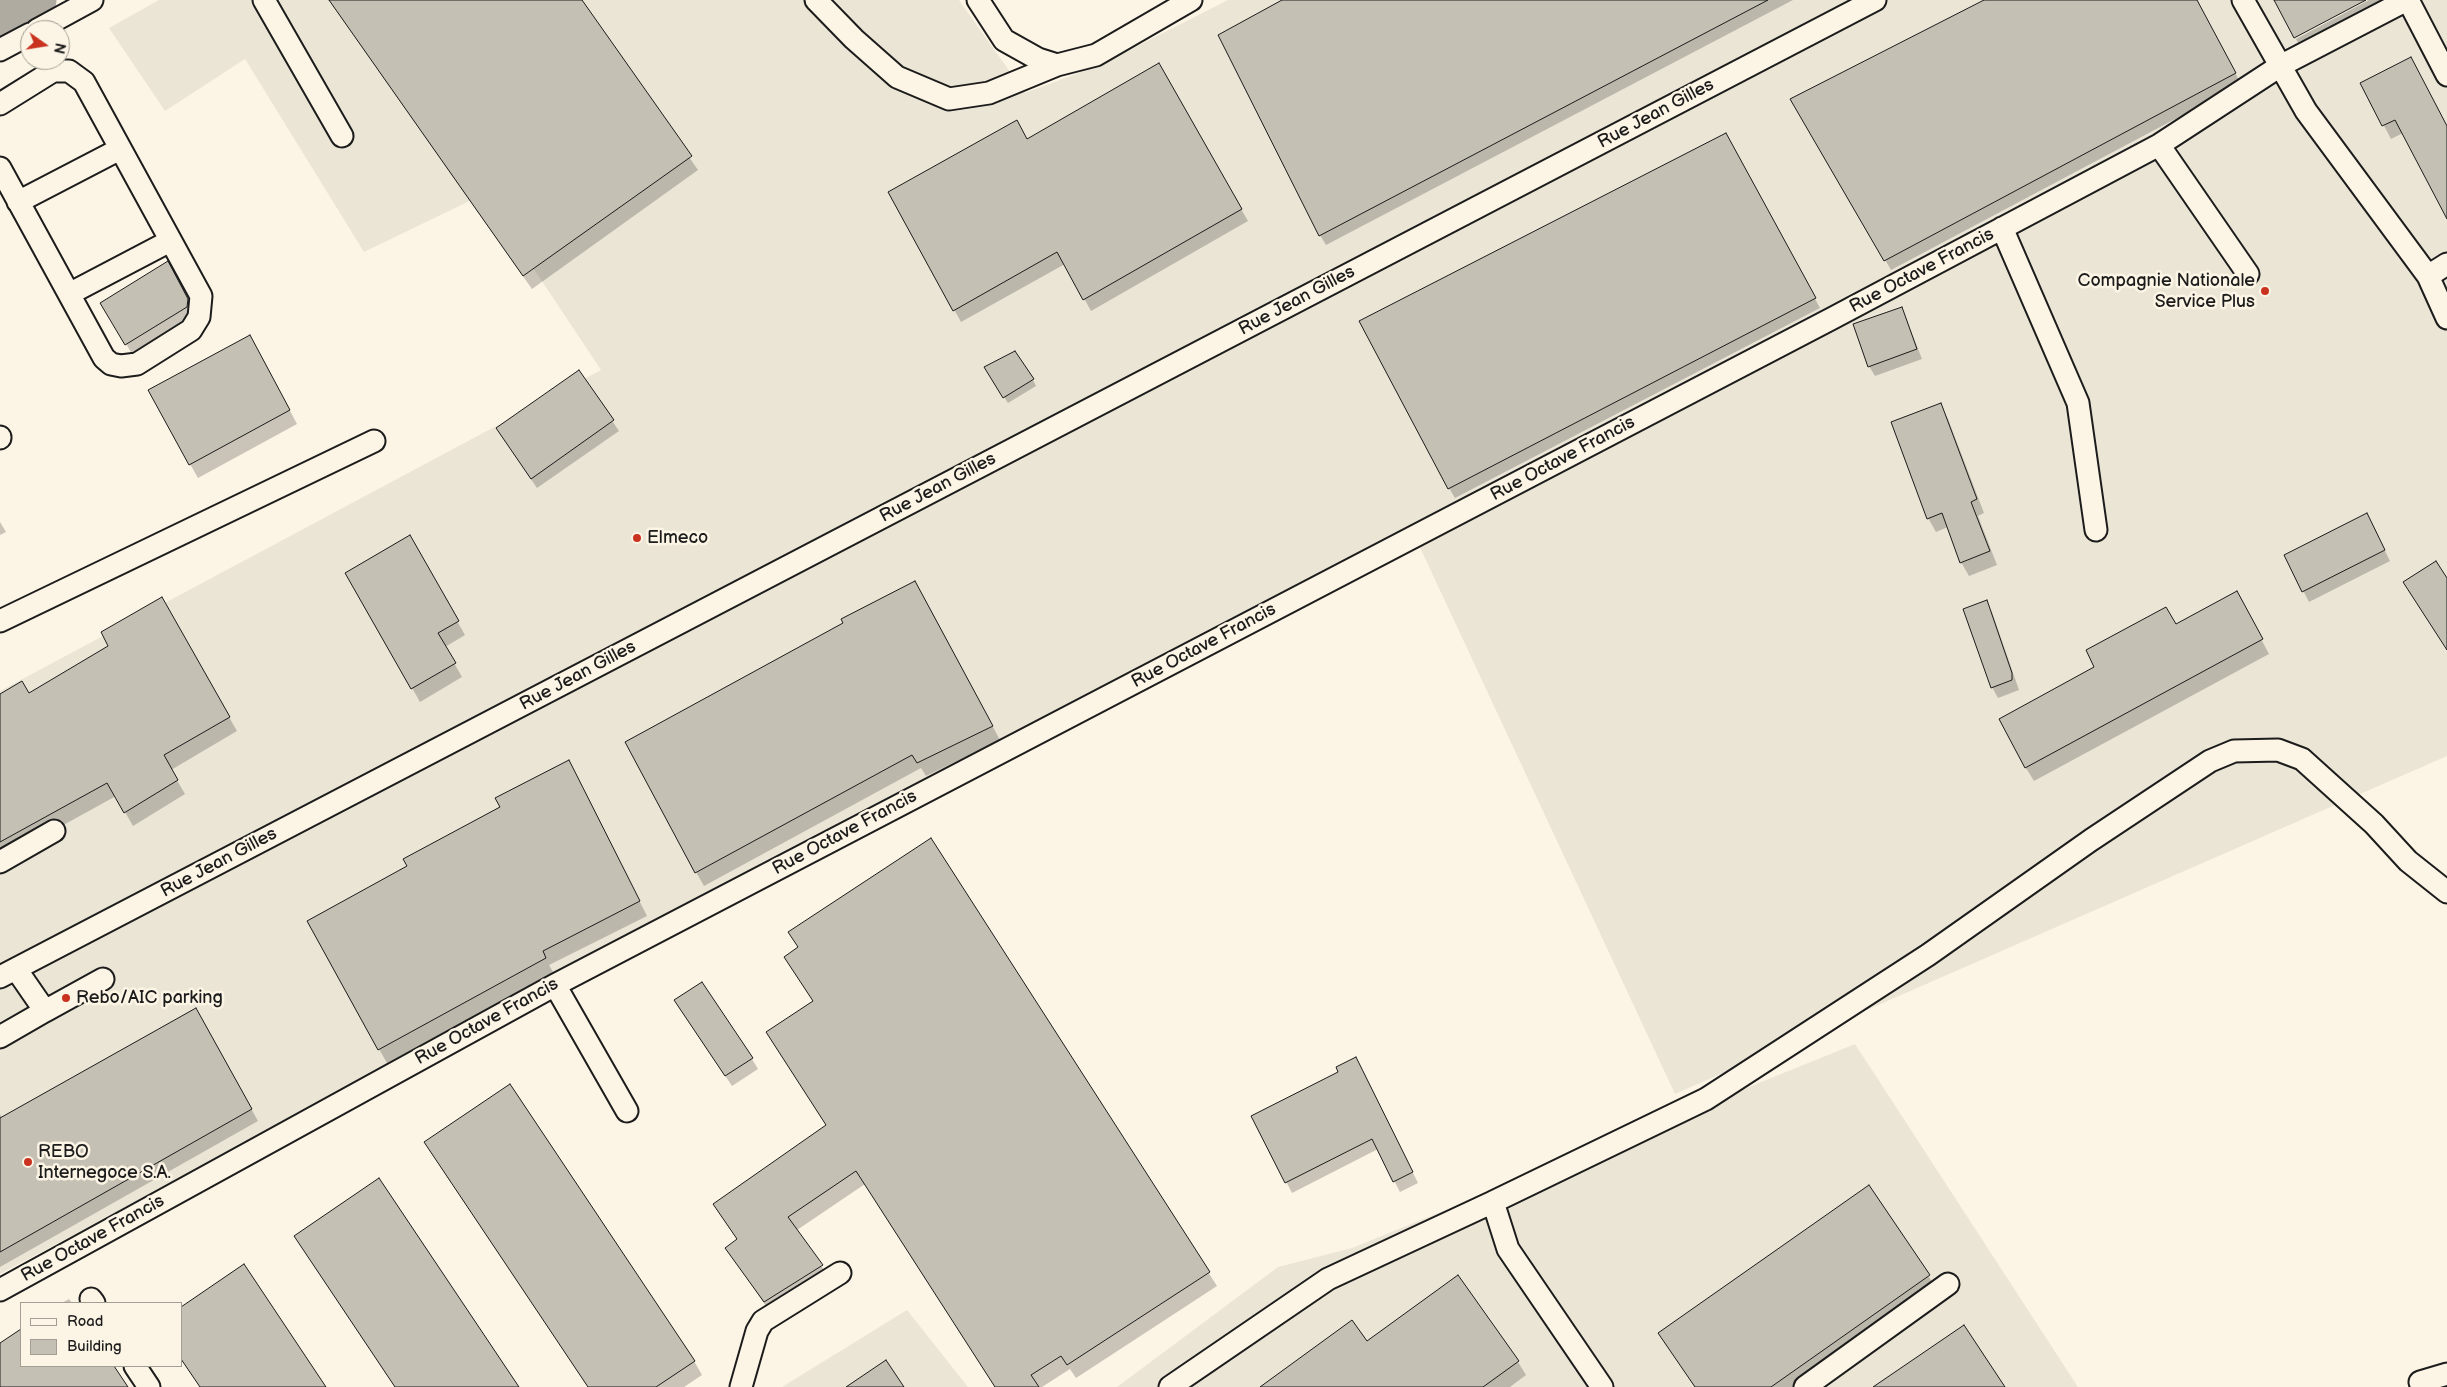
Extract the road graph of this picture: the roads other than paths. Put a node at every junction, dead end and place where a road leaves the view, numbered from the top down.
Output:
1 (92, 0) edge
2 (264, 0) edge
3 (816, 0) edge
4 (978, 0) edge
5 (1191, 0) edge
6 (1875, 0) edge
7 (2243, 0) edge
8 (2407, 0) edge
9 (55, 20) edge
10 (20, 39) edge
11 (0, 50) edge
12 (1057, 65) junction
13 (2280, 66) junction
14 (2447, 75) edge
15 (0, 104) edge
16 (342, 136) dead end
17 (2159, 145) junction
18 (120, 149) junction
19 (0, 168) edge
20 (18, 202) junction
21 (2002, 228) junction
22 (170, 241) junction
23 (2447, 264) edge
24 (2248, 274) dead end
25 (2428, 276) junction
26 (69, 294) junction
27 (2447, 318) edge
28 (374, 441) dead end
29 (2096, 530) dead end
30 (0, 621) edge
31 (54, 831) dead end
32 (0, 862) edge
33 (2447, 892) edge
34 (8, 973) edge
35 (103, 979) dead end
36 (555, 985) junction
37 (45, 1011) junction
38 (0, 1037) edge
39 (628, 1111) dead end
40 (1493, 1202) junction
41 (840, 1273) dead end
42 (1948, 1284) dead end
43 (0, 1290) edge
44 (2447, 1374) edge
45 (2420, 1382) dead end
46 (741, 1387) edge
47 (1170, 1387) edge
48 (1602, 1387) edge
49 (1805, 1387) edge

1 - 9 street
2 - 16 street
3 - 12 street
4 - 12 street
5 - 12 street
6 - 34 street, Rue Jean Gilles
7 - 13 street
8 - 13 street, Rue Octave Francis
8 - 14 street
10 - 11 street
13 - 17 street, Rue Octave Francis
13 - 25 street
15 - 18 street
17 - 21 street, Rue Octave Francis
17 - 24 street
18 - 20 street
18 - 22 street
19 - 20 street
20 - 26 street
21 - 29 street
21 - 36 street, Rue Octave Francis
22 - 26 street
22 - 26 street
23 - 25 street
25 - 27 street
28 - 30 street
31 - 32 street
33 - 40 street
34 - 37 street
35 - 37 street
36 - 39 street
36 - 43 street, Rue Octave Francis
37 - 38 street
40 - 47 street
40 - 48 street
41 - 46 street
42 - 49 street
44 - 45 street

